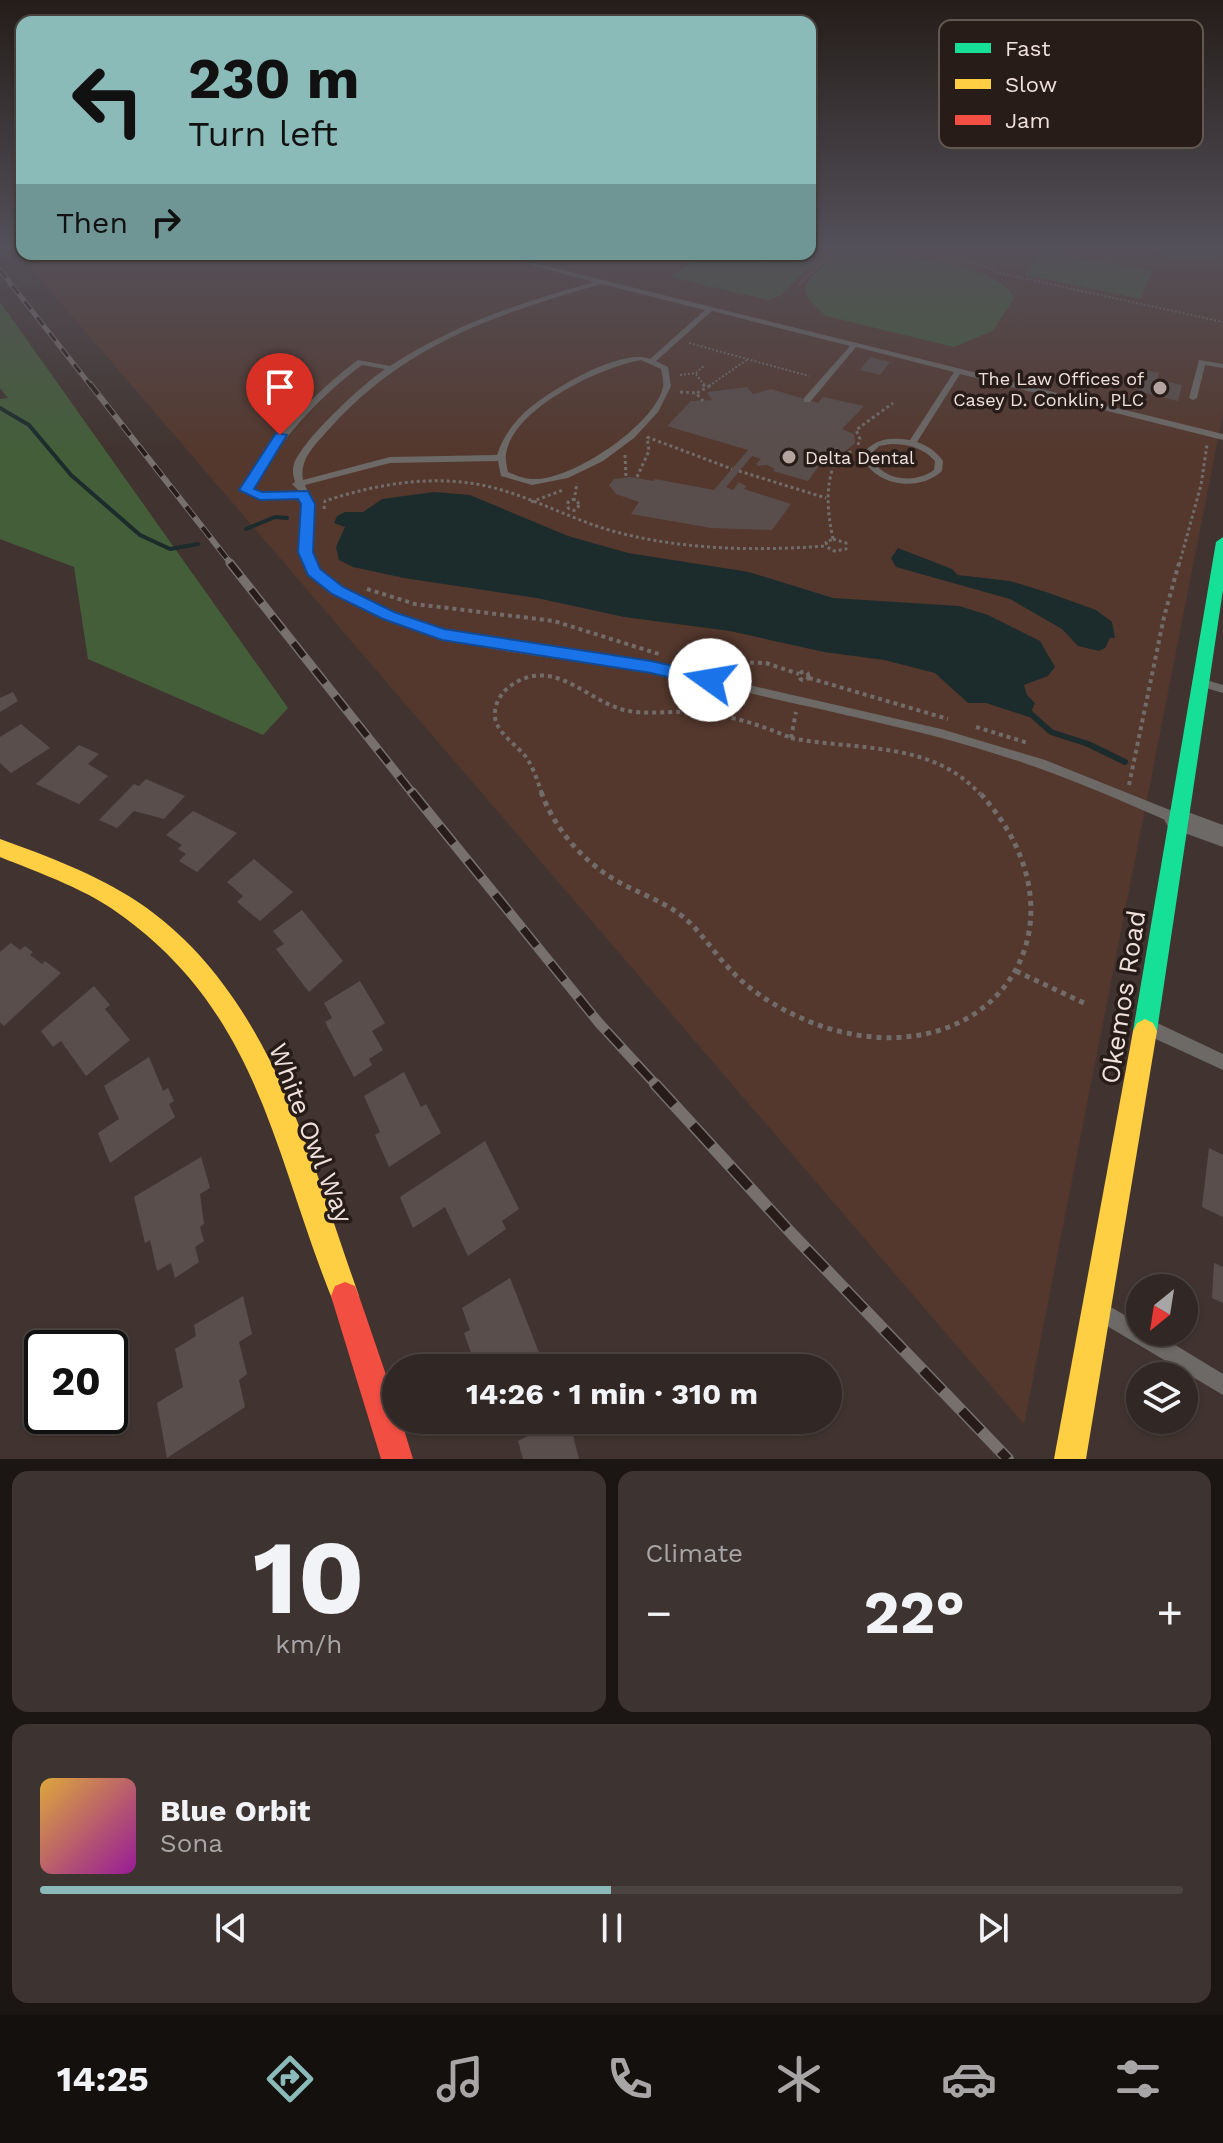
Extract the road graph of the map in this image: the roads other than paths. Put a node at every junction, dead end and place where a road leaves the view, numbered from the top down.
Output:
1 (499, 313) edge
2 (705, 313) edge
3 (731, 313) edge
4 (855, 344) junction
5 (653, 360) junction
6 (1223, 366) edge
7 (389, 368) junction
8 (959, 370) junction
9 (1193, 398) dead end
10 (807, 400) dead end
11 (1223, 437) edge
12 (912, 443) junction
13 (500, 458) junction
14 (300, 489) junction
15 (1223, 542) edge
16 (1220, 573) edge
17 (1200, 681) junction
18 (1223, 689) edge
19 (1177, 819) junction
20 (1223, 836) edge
21 (0, 848) edge
22 (1146, 1026) junction
23 (1223, 1062) edge
24 (1095, 1308) junction
25 (1223, 1385) edge
26 (397, 1459) edge
27 (1070, 1459) edge

1 - 7 lane
2 - 5 lane
3 - 4 lane
4 - 8 lane
4 - 10 lane
5 - 13 lane
5 - 13 lane
6 - 9 lane
7 - 14 lane
7 - 14 lane
8 - 11 lane
8 - 12 lane
12 - 12 lane
13 - 14 lane
14 - 19 lane
15 - 16 main road, Okemos Road
16 - 17 main road, Okemos Road
17 - 18 lane
17 - 19 main road, Okemos Road
19 - 20 street
19 - 22 main road, Okemos Road
21 - 26 main road, White Owl Way
22 - 23 lane
22 - 24 main road, Okemos Road
24 - 25 lane
24 - 27 main road, Okemos Road

